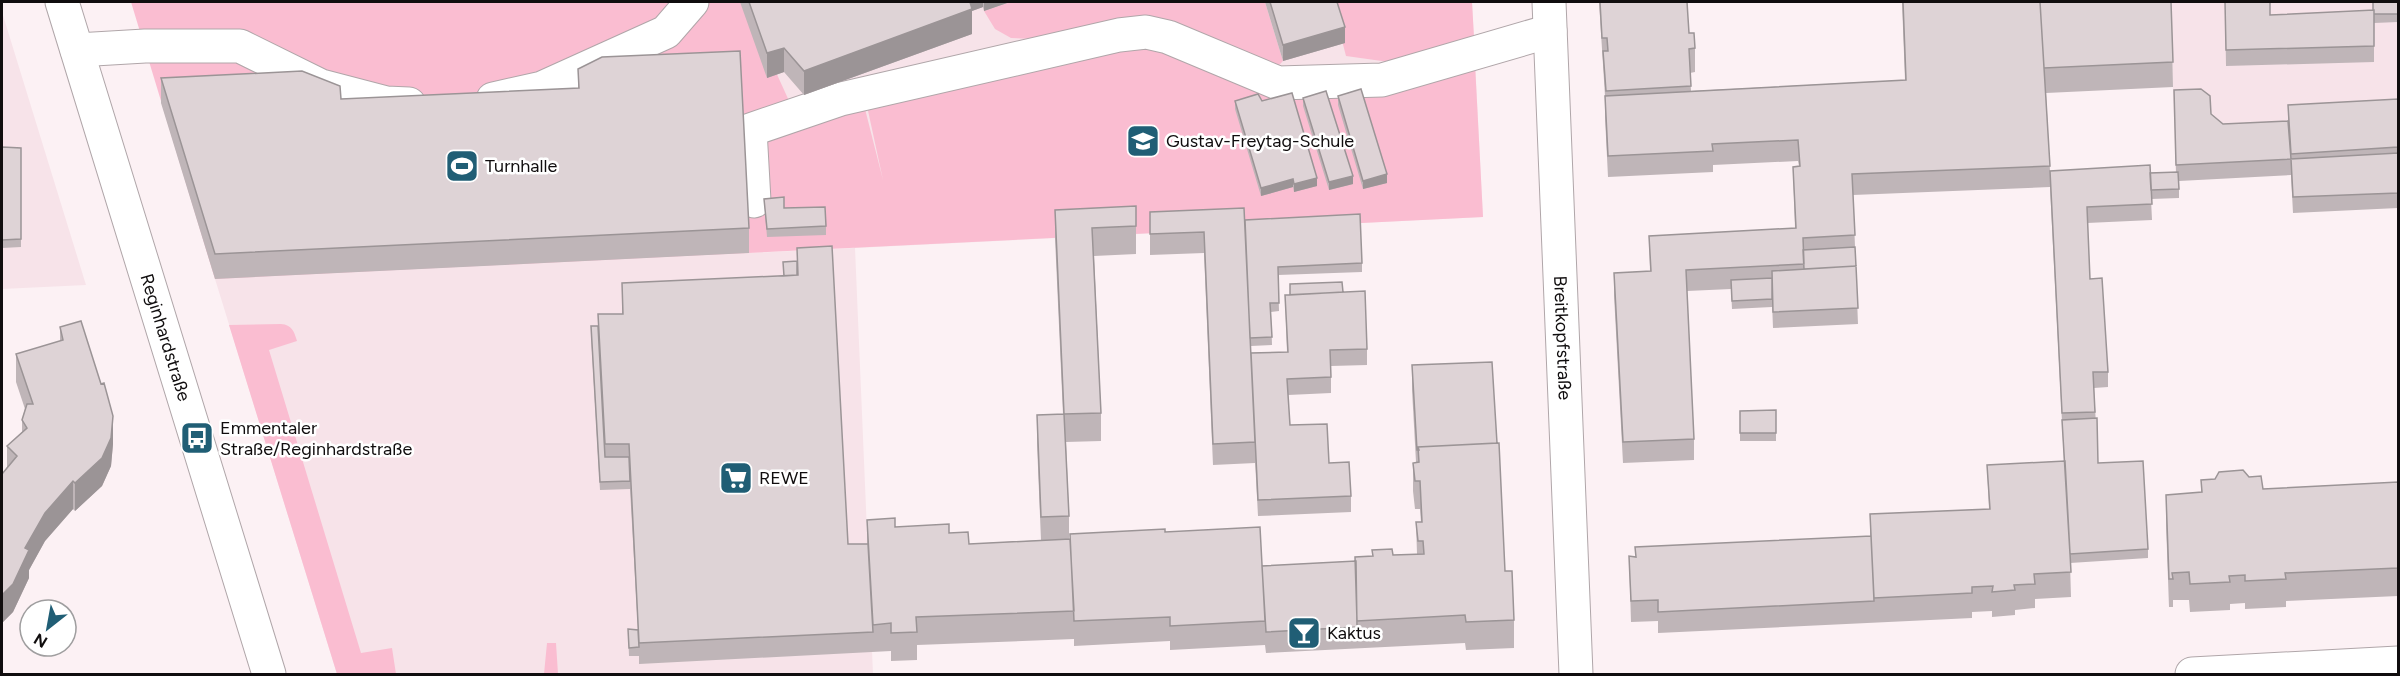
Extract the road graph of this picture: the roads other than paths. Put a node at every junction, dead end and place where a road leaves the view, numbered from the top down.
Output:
1 (62, 2) edge
2 (692, 2) edge
3 (1550, 16) edge
4 (77, 50) junction
5 (433, 104) edge
6 (469, 104) edge
7 (754, 201) dead end
8 (2398, 663) edge
9 (269, 675) edge
10 (1576, 675) edge
11 (2192, 675) edge

1 - 4 street, Reginhardstraße
2 - 6 street
3 - 7 street
3 - 10 street, Breitkopfstraße
4 - 5 street
4 - 9 street, Reginhardstraße
8 - 11 street

